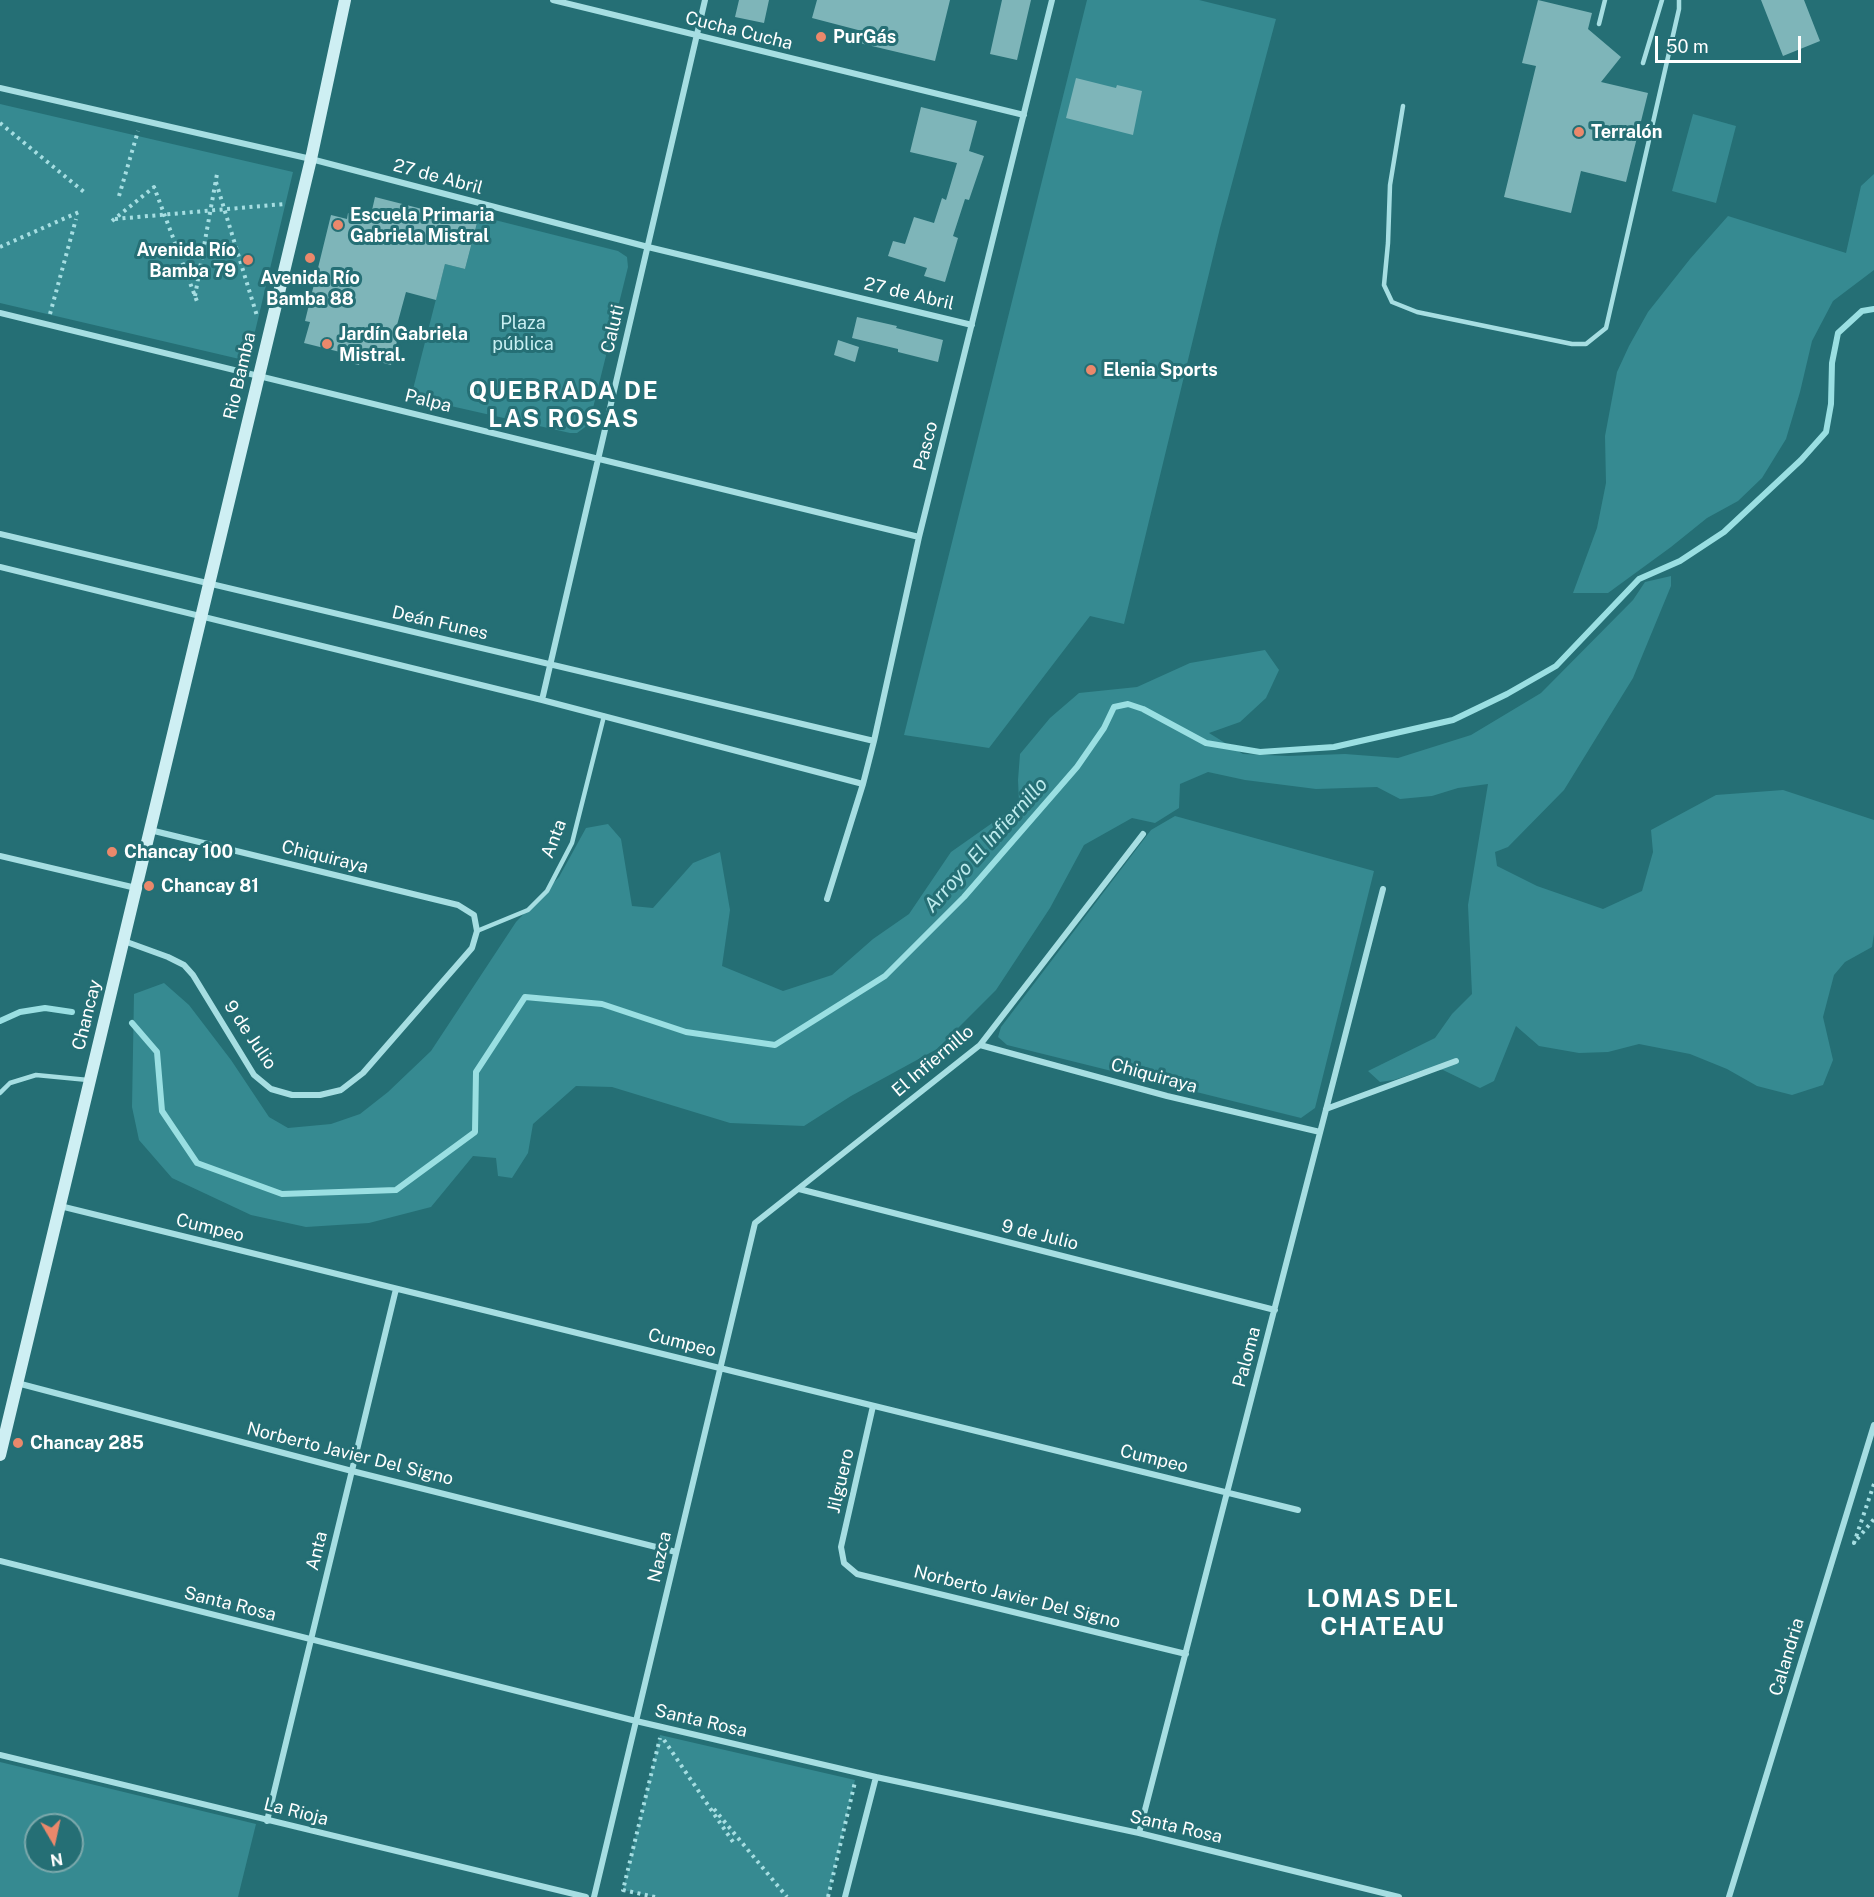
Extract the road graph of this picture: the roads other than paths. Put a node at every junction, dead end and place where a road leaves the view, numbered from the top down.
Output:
1 (345, 0) edge
2 (553, 0) edge
3 (705, 0) edge
4 (1052, 0) edge
5 (1605, 0) edge
6 (1662, 0) edge
7 (1679, 0) edge
8 (1599, 24) dead end
9 (697, 36) junction
10 (1643, 63) dead end
11 (0, 88) edge
12 (1403, 106) dead end
13 (1024, 116) junction
14 (311, 159) junction
15 (648, 247) junction
16 (0, 313) edge
17 (972, 324) junction
18 (258, 375) junction
19 (598, 459) junction
20 (0, 534) edge
21 (919, 537) junction
22 (0, 567) edge
23 (210, 584) junction
24 (201, 617) junction
25 (550, 665) junction
26 (542, 700) junction
27 (604, 716) junction
28 (874, 741) junction
29 (863, 784) junction
30 (150, 830) junction
31 (1143, 834) dead end
32 (0, 856) edge
33 (136, 888) junction
34 (1383, 889) dead end
35 (827, 899) dead end
36 (477, 931) junction
37 (124, 941) junction
38 (980, 1045) junction
39 (1456, 1061) dead end
40 (90, 1080) junction
41 (0, 1093) edge
42 (1326, 1109) junction
43 (1320, 1132) junction
44 (799, 1189) junction
45 (60, 1206) junction
46 (755, 1223) joint
47 (396, 1288) junction
48 (1275, 1310) junction
49 (720, 1368) junction
50 (17, 1383) junction
51 (873, 1406) junction
52 (1874, 1425) edge
53 (0, 1455) edge
54 (352, 1471) junction
55 (1227, 1493) junction
56 (1298, 1510) dead end
57 (676, 1552) junction
58 (0, 1561) edge
59 (844, 1563) joint
60 (311, 1640) junction
61 (1186, 1654) junction
62 (636, 1721) junction
63 (0, 1755) edge
64 (876, 1777) junction
65 (267, 1821) junction
66 (1139, 1833) junction
67 (586, 1897) edge
68 (594, 1897) edge
69 (845, 1897) edge
70 (1399, 1897) edge
71 (1729, 1897) edge

1 - 14 main road, Rio Bamba
2 - 9 street, Cucha Cucha
3 - 9 street, Caluti
4 - 13 street, Pasco
5 - 8 lane
6 - 10 lane
7 - 12 lane
9 - 13 street, Cucha Cucha
9 - 15 street, Caluti
11 - 14 street, 27 de Abril
13 - 17 street, Pasco
14 - 15 street, 27 de Abril
14 - 18 main road, Rio Bamba
15 - 17 street, 27 de Abril
15 - 19 street, Caluti
16 - 18 street, Palpa
17 - 21 street, Pasco
18 - 19 street, Palpa
18 - 23 main road, Rio Bamba
19 - 21 street, Palpa
19 - 25 street, Caluti
20 - 23 street, Deán Funes
21 - 28 street, Pasco
22 - 24 street
23 - 24 main road, Chancay
23 - 25 street, Deán Funes
24 - 26 street
24 - 30 main road, Chancay
25 - 26 street, Caluti
25 - 28 street, Deán Funes
26 - 27 street
27 - 29 street
27 - 36 lane, Anta
28 - 29 street, Pasco
29 - 35 street, Pasco
30 - 33 main road, Chancay
30 - 36 street, Chiquiraya
31 - 38 street, El Infiernillo
32 - 33 street
33 - 37 main road, Chancay
34 - 42 street, Paloma
36 - 37 street, 9 de Julio
37 - 40 main road, Chancay
38 - 43 street, Chiquiraya
38 - 44 street, El Infiernillo
39 - 42 street
40 - 41 lane
40 - 45 main road, Chancay
42 - 43 street, Paloma
43 - 48 street, Paloma
44 - 46 street, El Infiernillo
44 - 48 street, 9 de Julio
45 - 47 street, Cumpeo
45 - 50 main road, Chancay
46 - 49 street, Nazca
47 - 49 street, Cumpeo
47 - 54 street, Anta
48 - 55 street, Paloma
49 - 51 street, Cumpeo
49 - 57 street, Nazca
50 - 53 main road, Chancay
50 - 54 street, Norberto Javier Del Signo
51 - 55 street, Cumpeo
51 - 59 street, Jilguero
52 - 71 street, Calandria
54 - 57 street, Norberto Javier Del Signo
54 - 60 street, Anta
55 - 56 street, Cumpeo
55 - 61 street, Paloma
57 - 62 street, Nazca
58 - 60 street, Santa Rosa
59 - 61 street, Norberto Javier Del Signo
60 - 62 street, Santa Rosa
60 - 65 street, Anta
61 - 66 street, Paloma
62 - 64 street, Santa Rosa
62 - 68 street, Nazca
63 - 65 street, La Rioja
64 - 66 street, Santa Rosa
64 - 69 street
65 - 67 street, La Rioja
66 - 70 street, Santa Rosa

